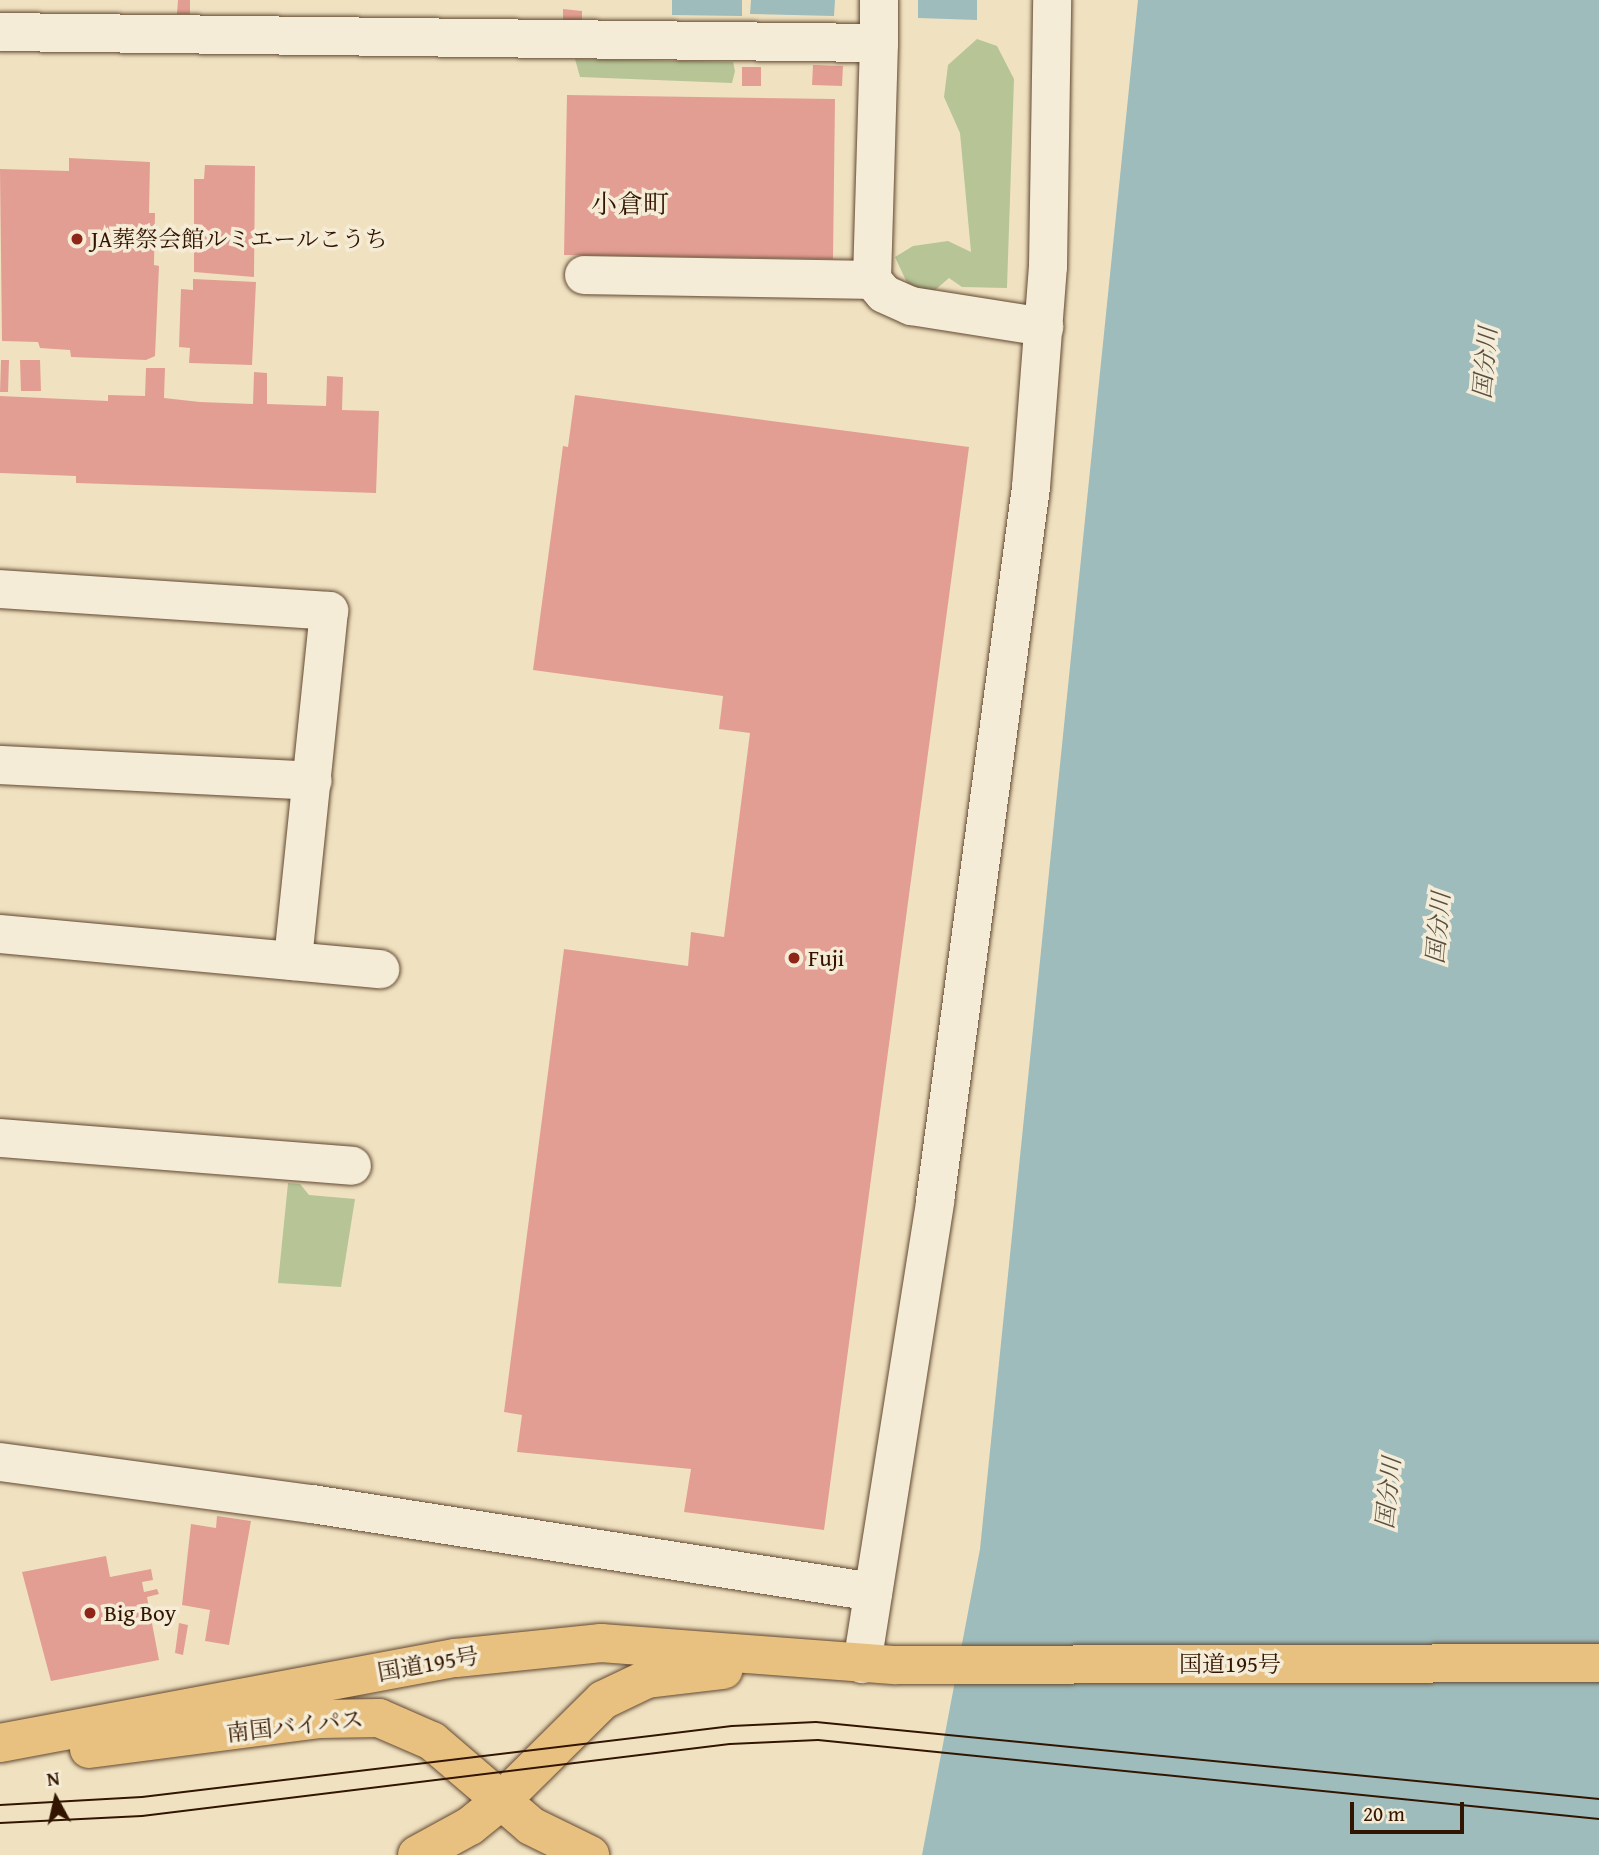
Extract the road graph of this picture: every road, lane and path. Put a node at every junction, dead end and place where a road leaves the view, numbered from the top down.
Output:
1 (879, 0) edge
2 (1052, 0) edge
3 (0, 32) edge
4 (879, 43) junction
5 (584, 275) dead end
6 (872, 280) junction
7 (1044, 327) junction
8 (0, 589) edge
9 (0, 765) edge
10 (313, 781) junction
11 (0, 934) edge
12 (293, 961) junction
13 (380, 969) dead end
14 (0, 1138) edge
15 (352, 1166) dead end
16 (0, 1462) edge
17 (873, 1592) junction
18 (1599, 1663) edge
19 (879, 1665) junction
20 (0, 1743) edge
21 (0, 1758) edge
22 (502, 1800) junction
23 (416, 1855) edge
24 (590, 1855) edge

1 - 4 street
2 - 7 street
3 - 4 street
4 - 6 street
5 - 6 street
6 - 7 street
7 - 17 street
8 - 10 street
9 - 10 street
10 - 12 street
11 - 12 street
12 - 13 street
14 - 15 street
16 - 17 street
17 - 19 street
18 - 19 highway, 国道195号
19 - 20 highway, 国道195号
19 - 22 highway, 国道195号
21 - 22 highway, 南国バイパス
22 - 23 highway, 国道195号
22 - 24 highway, 南国バイパス

